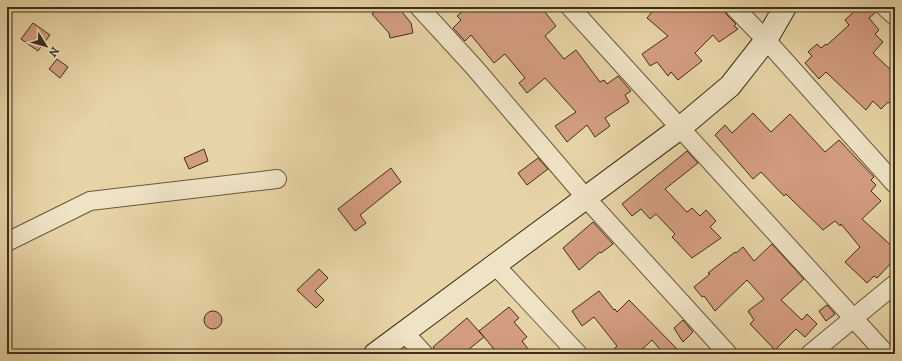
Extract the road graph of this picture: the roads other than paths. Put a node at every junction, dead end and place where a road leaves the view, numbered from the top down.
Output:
1 (419, 7) edge
2 (570, 7) edge
3 (734, 7) edge
4 (785, 7) edge
5 (885, 7) edge
6 (895, 16) edge
7 (766, 40) junction
8 (680, 128) junction
9 (278, 179) dead end
10 (895, 184) edge
11 (586, 198) junction
12 (7, 242) edge
13 (495, 265) junction
14 (895, 284) edge
15 (854, 319) junction
16 (404, 332) junction
17 (375, 354) edge
18 (424, 354) edge
19 (578, 354) edge
20 (728, 354) edge
21 (810, 354) edge
22 (886, 354) edge

1 - 11 street
2 - 8 street
3 - 7 street
4 - 7 main road
5 - 6 street
7 - 8 main road
7 - 10 street
8 - 11 main road
8 - 15 street
9 - 12 street
11 - 13 main road
11 - 20 street
13 - 16 main road
13 - 19 street
14 - 15 street
15 - 21 street
15 - 22 street
16 - 17 main road
16 - 18 street

